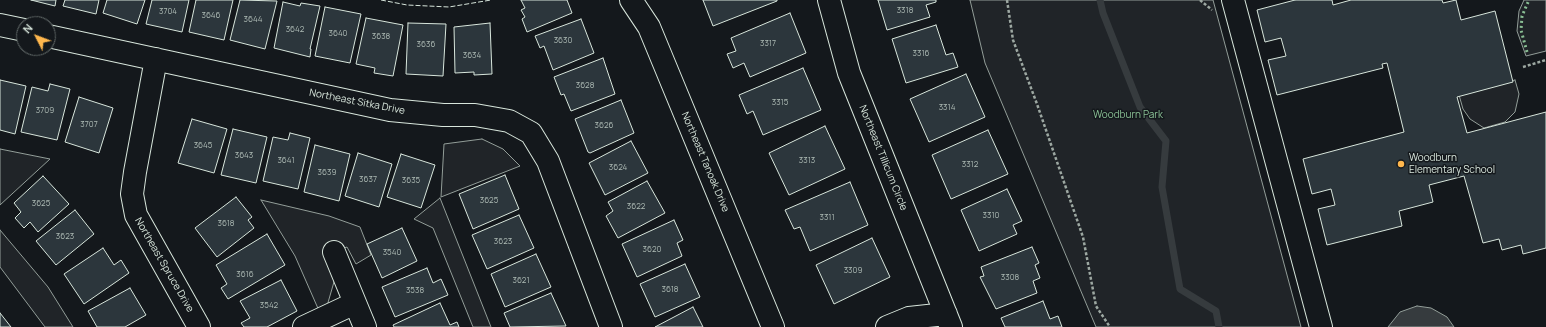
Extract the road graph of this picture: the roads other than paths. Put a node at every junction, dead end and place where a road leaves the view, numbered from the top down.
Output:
1 (631, 0) edge
2 (829, 0) edge
3 (1233, 0) edge
4 (0, 25) edge
5 (16, 28) edge
6 (56, 38) edge
7 (156, 59) junction
8 (334, 252) dead end
9 (355, 303) junction
10 (944, 323) edge
11 (199, 327) edge
12 (304, 327) edge
13 (365, 327) edge
14 (611, 327) edge
15 (773, 327) edge
16 (887, 327) edge
17 (1321, 327) edge

1 - 15 street, Northeast Tanoak Drive
2 - 10 street, Northeast Tillicum Circle
3 - 17 street
4 - 5 street
6 - 7 street, Northeast Sitka Drive
7 - 11 street, Northeast Spruce Drive
7 - 14 street, Northeast Sitka Drive
8 - 9 street
9 - 12 street
9 - 13 street
10 - 16 street, Northeast Tillicum Circle

